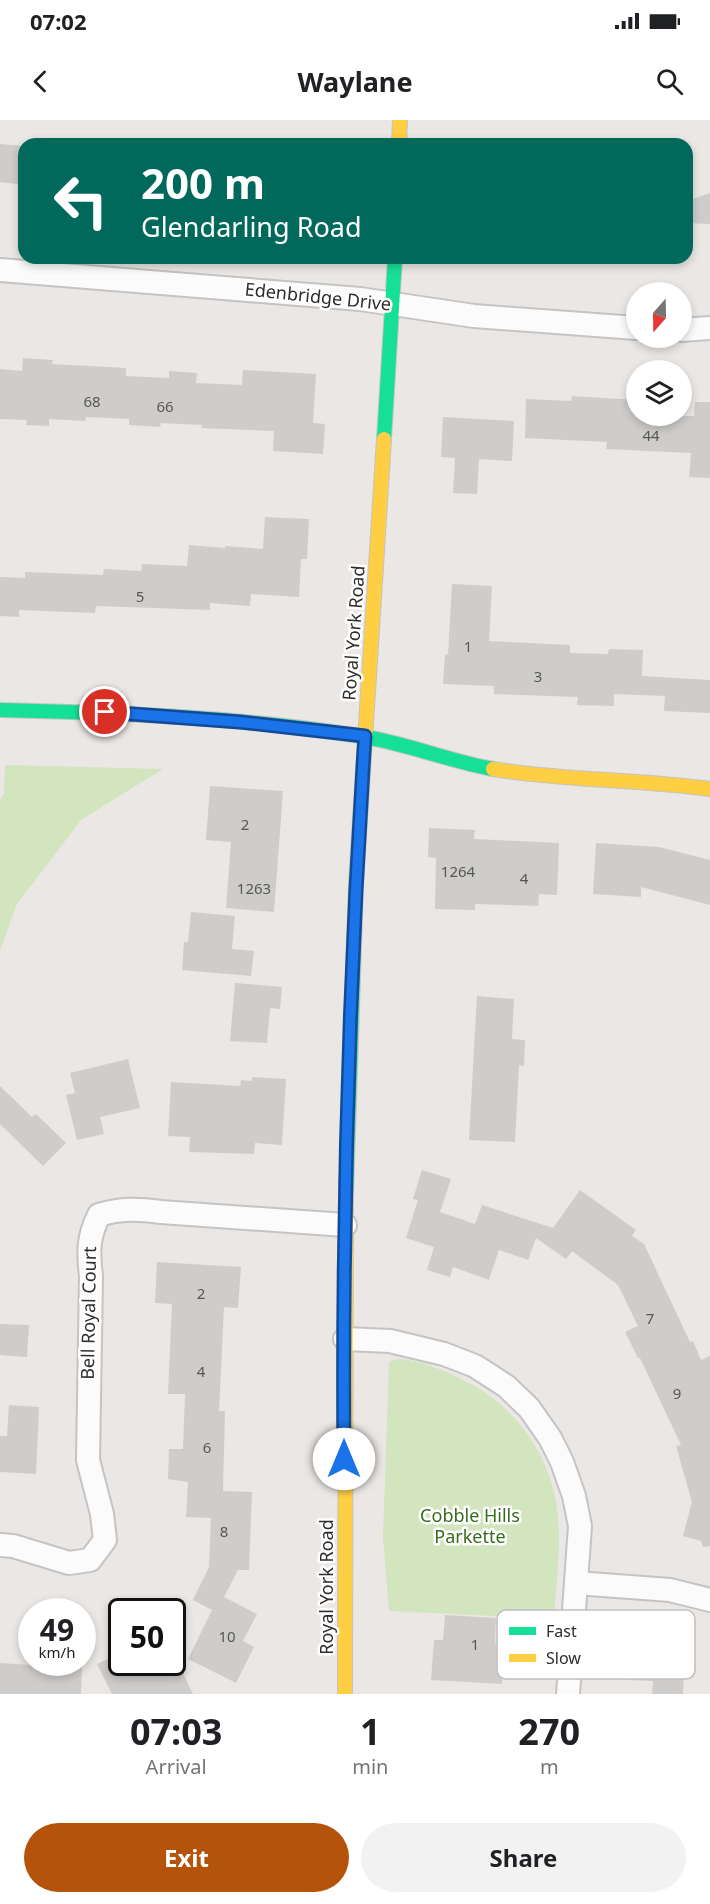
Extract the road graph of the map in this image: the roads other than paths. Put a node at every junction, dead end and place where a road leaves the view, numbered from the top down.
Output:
1 (400, 120) edge
2 (399, 138) edge
3 (395, 264) edge
4 (0, 270) edge
5 (393, 304) junction
6 (626, 327) edge
7 (710, 328) edge
8 (692, 329) edge
9 (0, 710) edge
10 (365, 736) junction
11 (710, 789) edge
12 (345, 1225) junction
13 (345, 1339) junction
14 (0, 1545) edge
15 (576, 1582) junction
16 (710, 1600) edge
17 (574, 1610) edge
18 (569, 1679) edge
19 (345, 1694) edge
20 (568, 1694) edge

1 - 2 main road
3 - 5 main road, Royal York Road
4 - 5 street, Edenbridge Drive
5 - 6 street, Edenbridge Drive
5 - 10 main road, Royal York Road
7 - 8 street
9 - 10 main road
10 - 11 main road
10 - 12 main road, Royal York Road
12 - 13 main road, Royal York Road
12 - 14 street, Bell Royal Court
13 - 15 street
13 - 19 main road, Royal York Road
15 - 16 street
15 - 17 street
18 - 20 street

